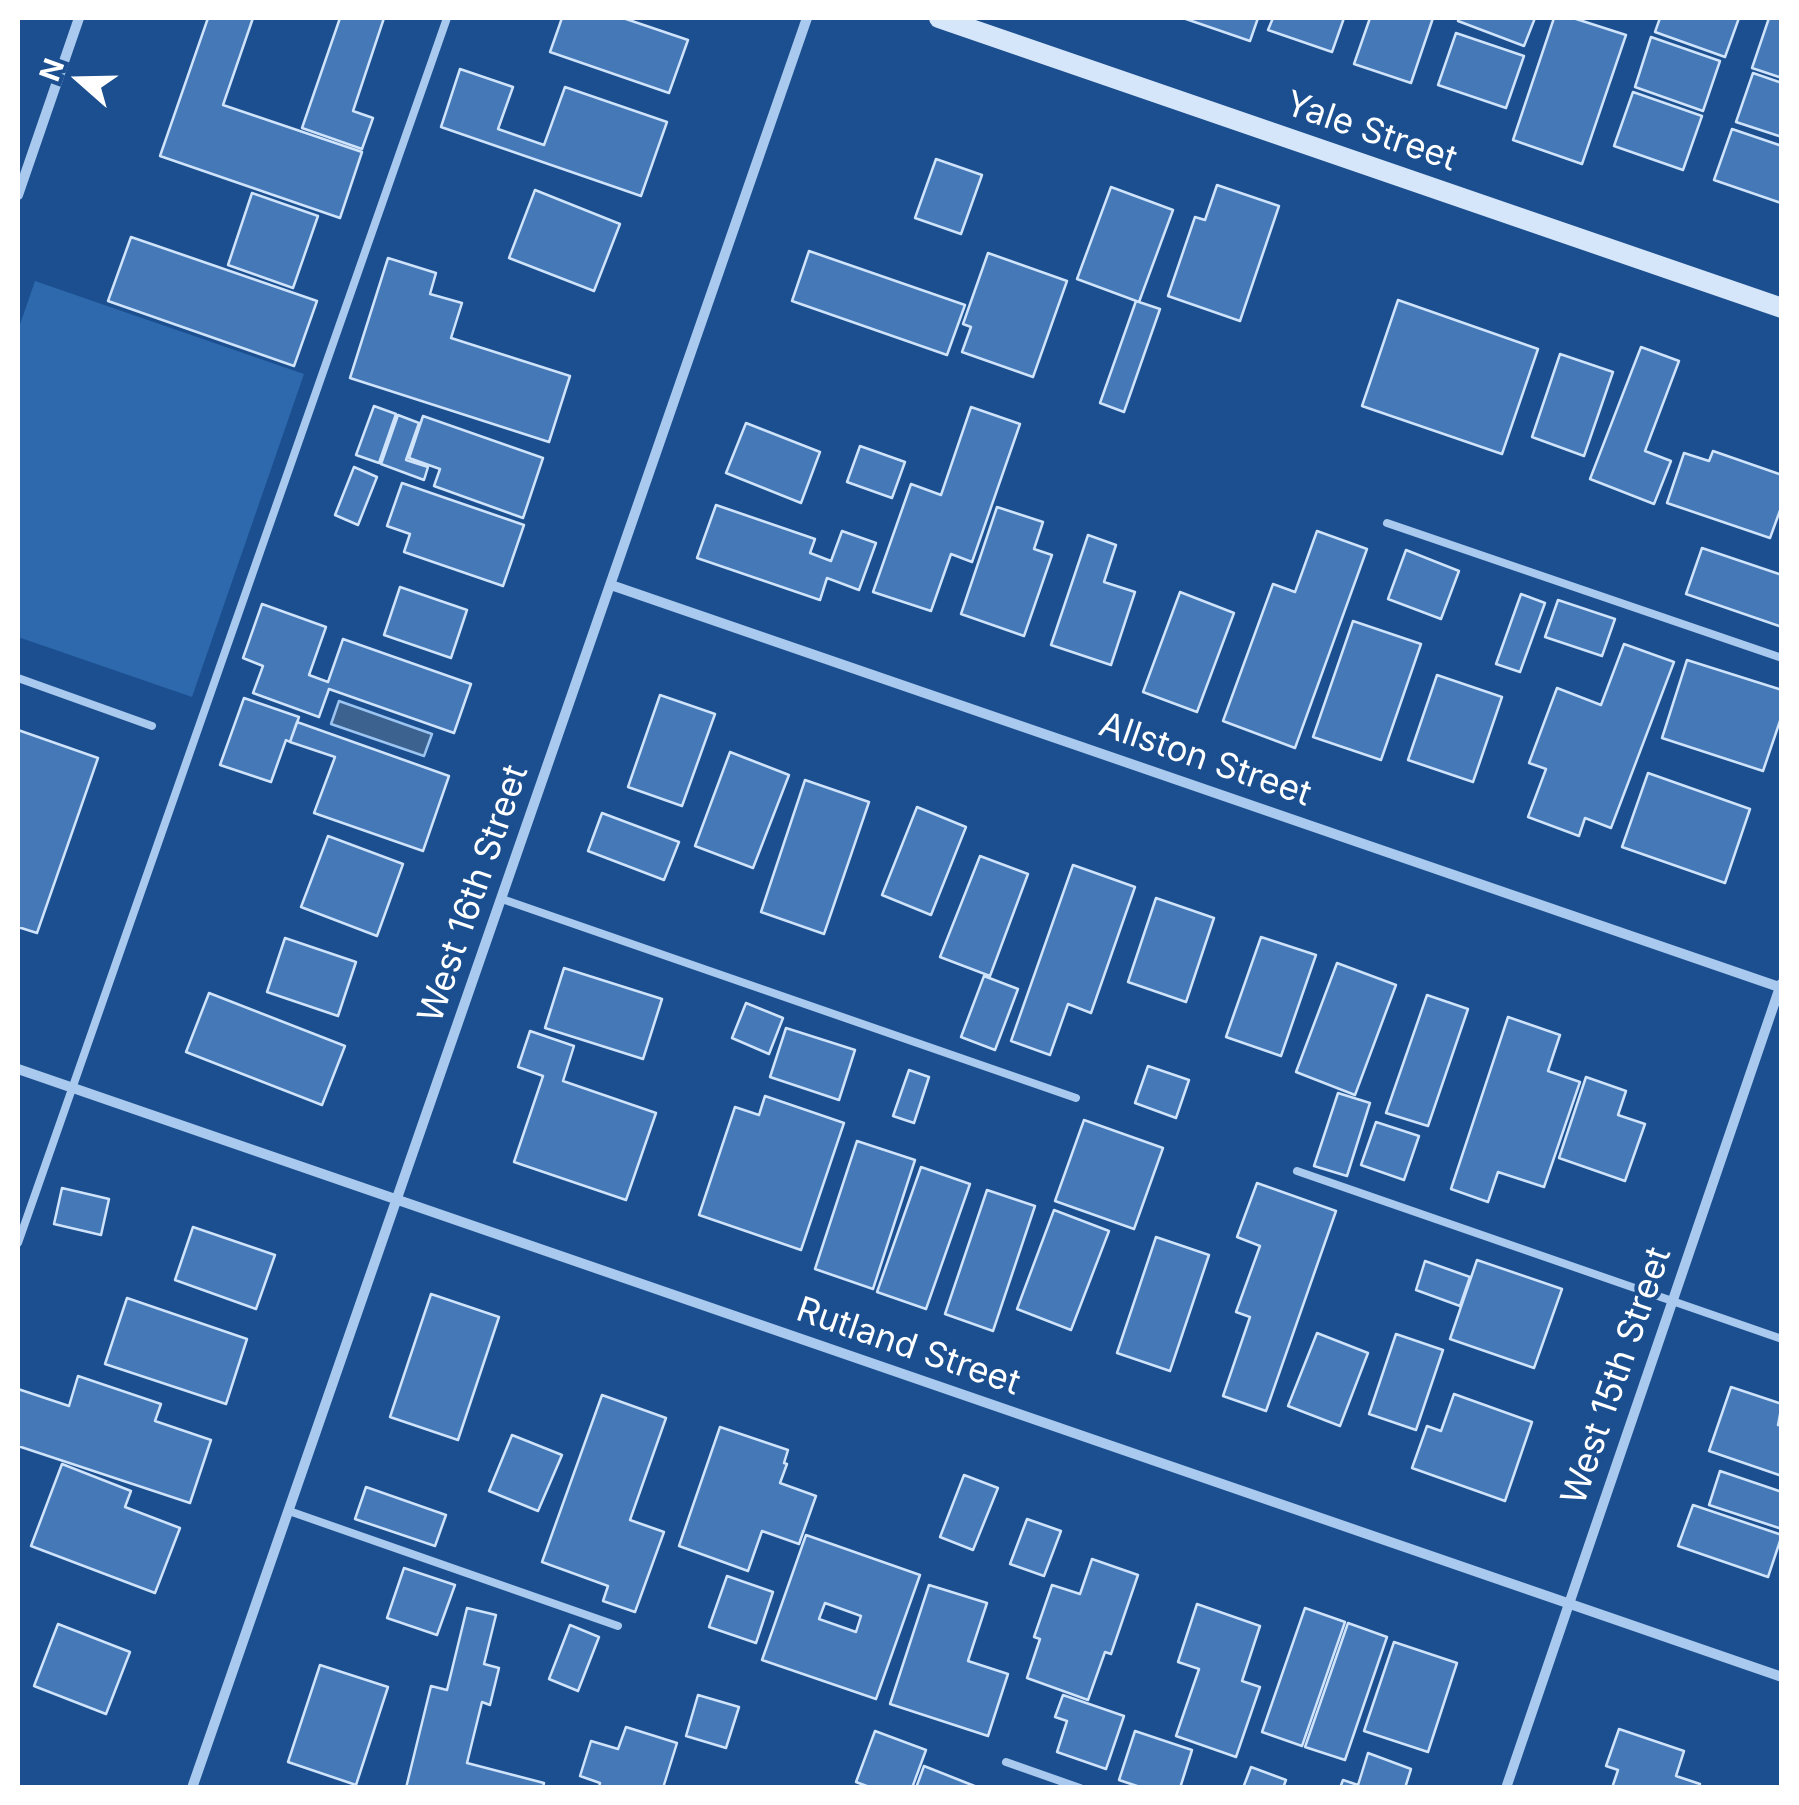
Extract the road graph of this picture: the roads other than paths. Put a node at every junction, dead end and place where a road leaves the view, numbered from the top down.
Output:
1 (79, 18) edge
2 (446, 18) edge
3 (807, 18) edge
4 (940, 18) edge
5 (18, 195) edge
6 (1782, 308) edge
7 (1387, 522) dead end
8 (611, 585) junction
9 (1782, 658) edge
10 (18, 678) edge
11 (152, 726) dead end
12 (502, 899) junction
13 (1781, 986) edge
14 (18, 1069) edge
15 (70, 1087) junction
16 (1076, 1098) dead end
17 (1297, 1171) dead end
18 (396, 1199) junction
19 (18, 1244) edge
20 (1672, 1301) junction
21 (1782, 1338) edge
22 (289, 1511) junction
23 (1568, 1603) junction
24 (618, 1626) dead end
25 (1782, 1677) edge
26 (1006, 1762) dead end
27 (192, 1788) edge
28 (1080, 1788) edge
29 (1506, 1788) edge

1 - 5 street
2 - 15 lane
3 - 8 street, West 16th Street
4 - 6 main road, Yale Street
7 - 9 lane
8 - 12 street, West 16th Street
8 - 13 street, Allston Street
10 - 11 lane
12 - 16 lane
12 - 18 street, West 16th Street
13 - 20 street, West 15th Street
14 - 15 street, Rutland Street
15 - 18 street, Rutland Street
15 - 19 lane
17 - 20 lane
18 - 22 street, West 16th Street
18 - 23 street, Rutland Street
20 - 21 lane
20 - 23 street, West 15th Street
22 - 24 lane
22 - 27 street, West 16th Street
23 - 25 street, Rutland Street
23 - 29 street, West 15th Street
26 - 28 lane

